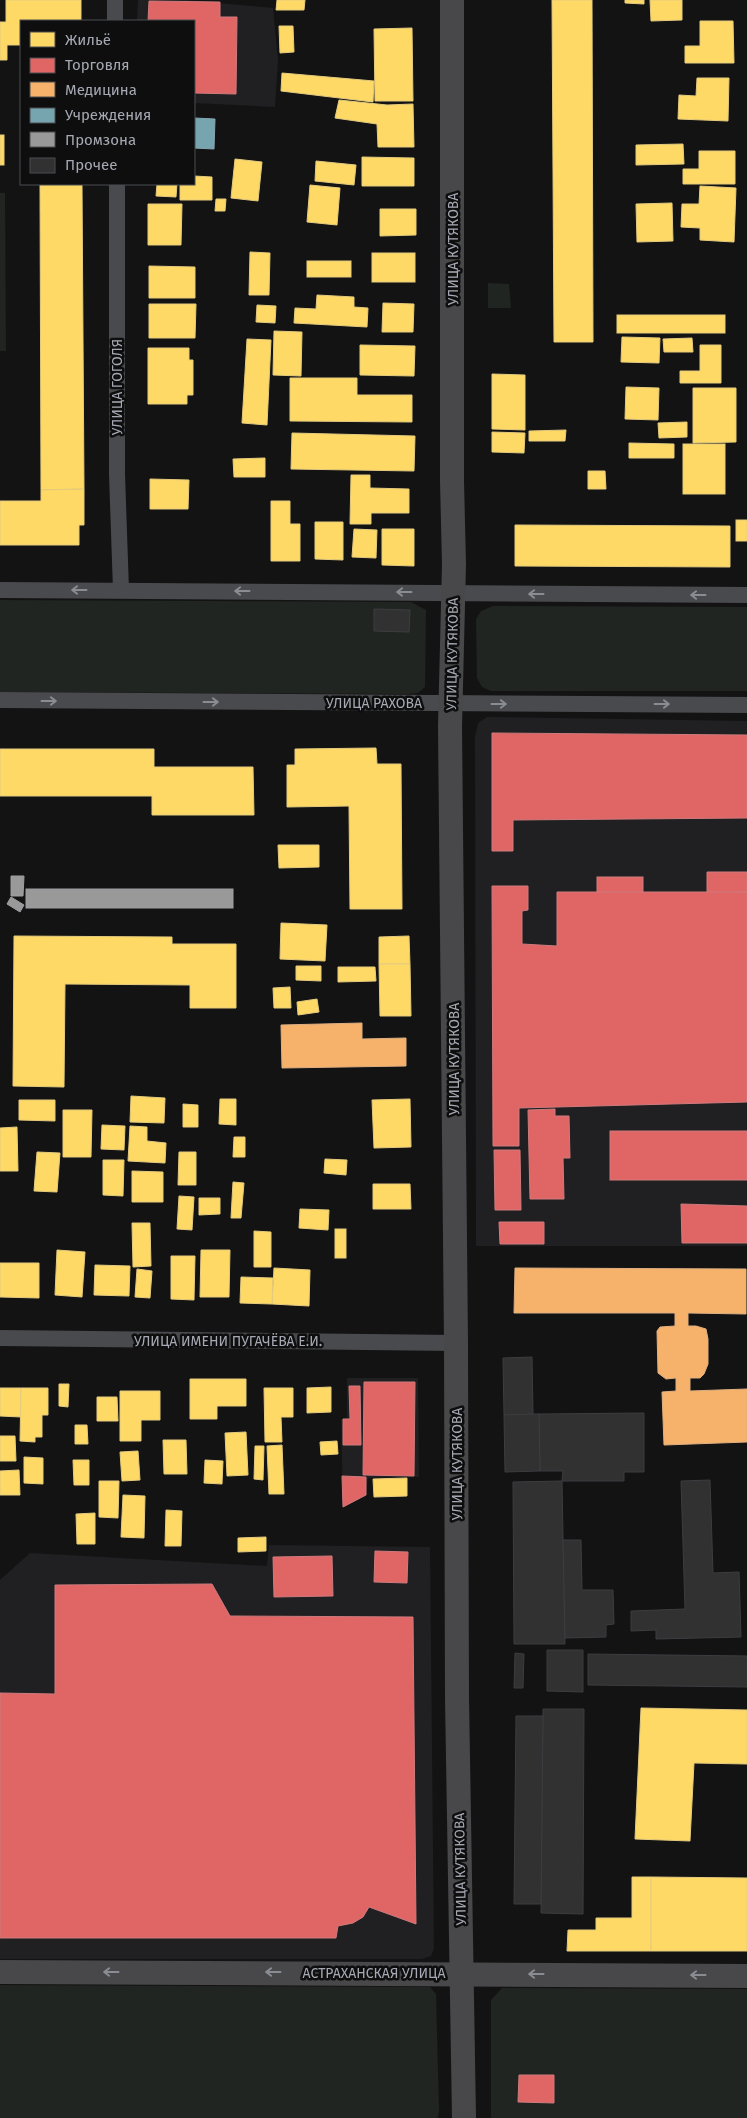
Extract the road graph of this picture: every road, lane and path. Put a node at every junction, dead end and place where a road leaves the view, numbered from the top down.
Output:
1 (115, 0) edge
2 (452, 0) edge
3 (115, 20) edge
4 (117, 185) edge
5 (0, 590) edge
6 (121, 590) junction
7 (453, 592) junction
8 (747, 596) edge
9 (0, 700) edge
10 (450, 703) junction
11 (747, 704) edge
12 (0, 1338) edge
13 (456, 1343) junction
14 (0, 1972) edge
15 (462, 1973) junction
16 (747, 1976) edge
17 (464, 2118) edge

1 - 3 street
2 - 7 street, УЛИЦА КУТЯКОВА
4 - 6 street, УЛИЦА ГОГОЛЯ
6 -> 5 street
7 -> 6 street
8 -> 7 street
7 - 10 street, УЛИЦА КУТЯКОВА
9 -> 10 street, УЛИЦА РАХОВА
10 -> 11 street, УЛИЦА РАХОВА
10 - 13 street, УЛИЦА КУТЯКОВА
12 - 13 street, УЛИЦА ИМЕНИ ПУГАЧЁВА Е.И.
13 - 15 street, УЛИЦА КУТЯКОВА
15 -> 14 street, АСТРАХАНСКАЯ УЛИЦА
16 -> 15 street, АСТРАХАНСКАЯ УЛИЦА
15 - 17 street, УЛИЦА КУТЯКОВА

